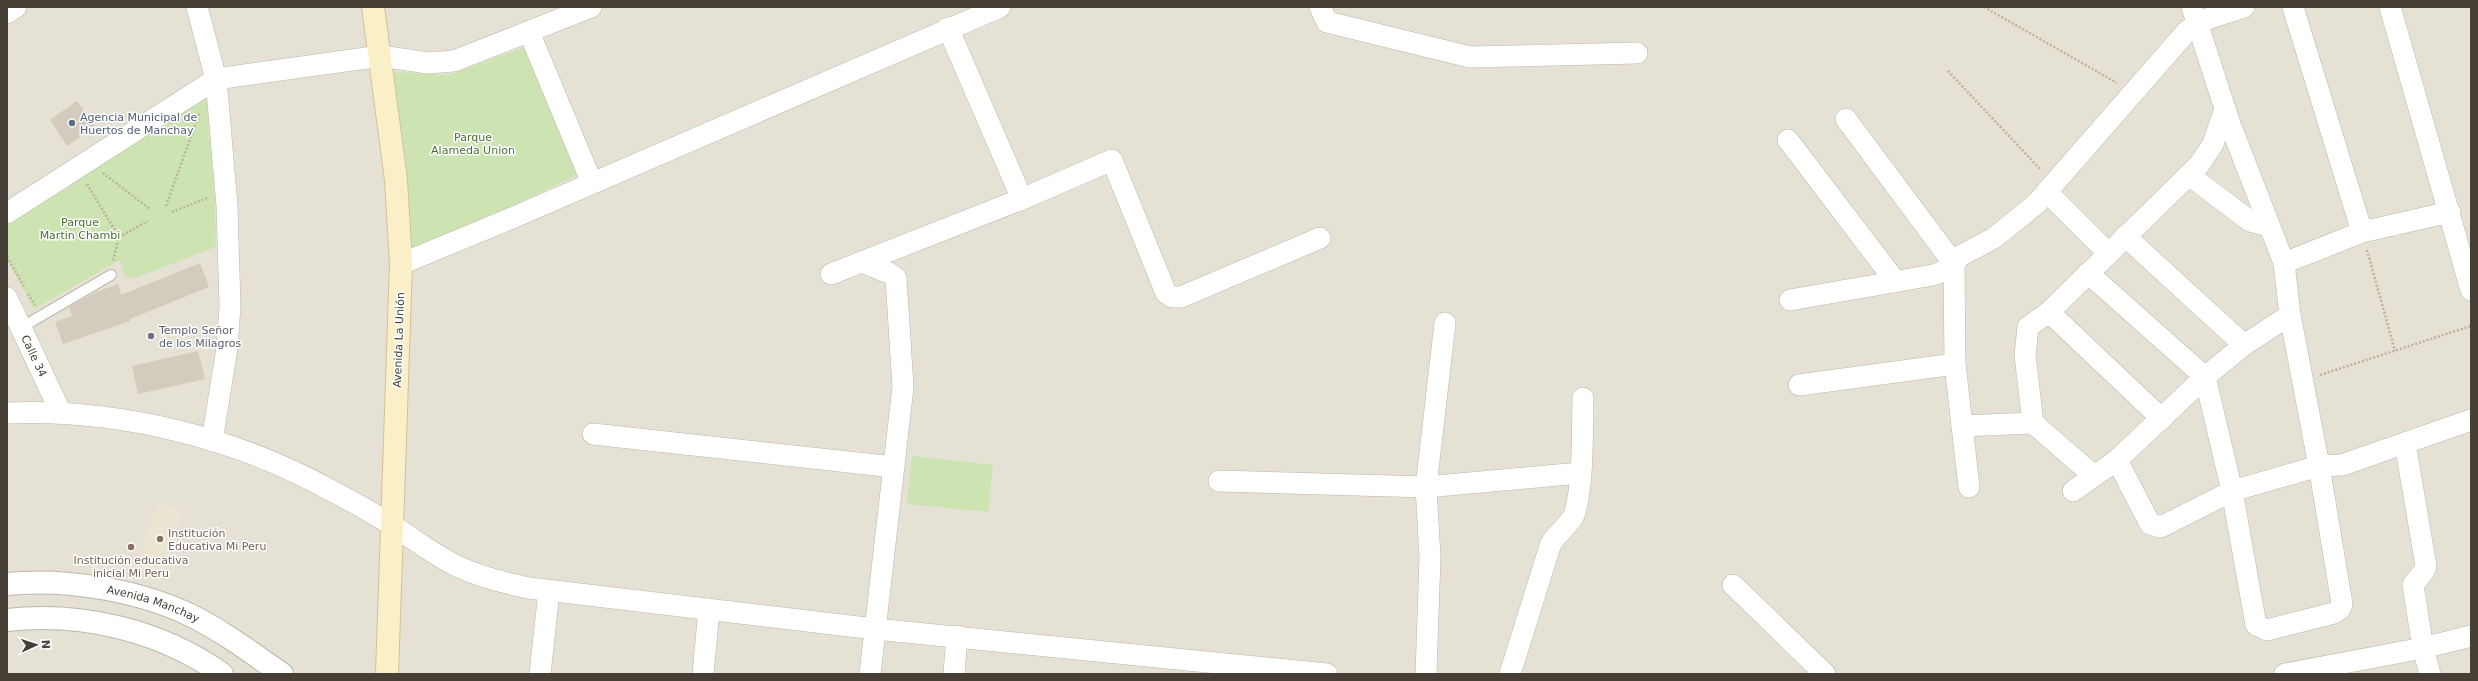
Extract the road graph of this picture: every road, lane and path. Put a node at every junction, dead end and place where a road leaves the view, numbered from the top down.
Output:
1 (16, 7) edge
2 (197, 7) edge
3 (373, 7) edge
4 (591, 7) edge
5 (1000, 7) edge
6 (1320, 7) edge
7 (1984, 7) edge
8 (2244, 7) edge
9 (2293, 7) edge
10 (2390, 7) edge
11 (7, 13) edge
12 (2195, 16) edge
13 (948, 28) junction
14 (529, 32) junction
15 (1637, 53) dead end
16 (380, 56) junction
17 (1948, 71) dead end
18 (216, 79) junction
19 (2133, 92) junction
20 (2225, 109) junction
21 (199, 112) dead end
22 (1846, 119) dead end
23 (1788, 140) dead end
24 (102, 172) dead end
25 (2042, 172) dead end
26 (2189, 175) junction
27 (82, 177) dead end
28 (592, 183) junction
29 (2048, 192) junction
30 (213, 196) dead end
31 (1022, 199) junction
32 (166, 206) dead end
33 (150, 209) dead end
34 (172, 212) dead end
35 (2450, 212) junction
36 (7, 213) edge
37 (148, 221) dead end
38 (2269, 226) junction
39 (2362, 232) junction
40 (2125, 236) junction
41 (119, 237) junction
42 (1320, 238) dead end
43 (2108, 253) junction
44 (7, 257) edge
45 (862, 262) junction
46 (2284, 263) junction
47 (401, 264) junction
48 (1954, 264) junction
49 (107, 265) dead end
50 (2088, 273) junction
51 (831, 274) dead end
52 (111, 275) dead end
53 (1896, 282) junction
54 (2471, 290) edge
55 (7, 298) edge
56 (1790, 300) dead end
57 (42, 303) dead end
58 (2049, 312) junction
59 (2290, 315) junction
60 (1446, 323) dead end
61 (2471, 326) edge
62 (22, 327) junction
63 (2244, 345) junction
64 (2394, 351) junction
65 (1955, 364) junction
66 (2205, 377) junction
67 (2303, 381) junction
68 (1799, 385) dead end
69 (1583, 398) dead end
70 (61, 412) junction
71 (7, 413) edge
72 (2162, 419) junction
73 (2471, 420) edge
74 (2033, 423) junction
75 (1962, 426) junction
76 (593, 434) dead end
77 (212, 441) junction
78 (2405, 443) junction
79 (2117, 460) junction
80 (2320, 466) junction
81 (894, 467) junction
82 (1580, 473) junction
83 (2094, 476) junction
84 (1219, 481) dead end
85 (1426, 487) junction
86 (1969, 487) dead end
87 (2073, 492) dead end
88 (2232, 492) junction
89 (393, 525) junction
90 (7, 584) edge
91 (1733, 585) dead end
92 (549, 591) junction
93 (709, 609) junction
94 (7, 620) edge
95 (875, 629) junction
96 (957, 636) junction
97 (2471, 636) edge
98 (2423, 648) junction
99 (222, 674) edge
100 (282, 674) edge
101 (387, 674) edge
102 (540, 674) edge
103 (703, 674) edge
104 (870, 674) edge
105 (954, 674) edge
106 (1327, 674) edge
107 (1426, 674) edge
108 (1510, 674) edge
109 (1825, 674) edge
110 (2285, 674) edge
111 (2430, 674) edge

1 - 11 street
2 - 18 street
3 - 16 main road, Avenida La Unión
4 - 14 street
5 - 13 street
6 - 15 street
7 - 19 path
8 - 12 street
9 - 39 street
10 - 35 street
12 - 19 street
12 - 20 street
13 - 28 street
13 - 31 street
14 - 16 street
14 - 28 street
16 - 18 street
16 - 47 main road, Avenida La Unión
17 - 25 path
18 - 36 street
18 - 77 street
19 - 29 street
20 - 26 street
20 - 38 street
21 - 32 path
22 - 48 street
23 - 53 street
24 - 33 path
26 - 38 street
26 - 40 street
27 - 41 path
28 - 47 street
29 - 43 street
29 - 48 street
30 - 34 path
31 - 42 street
31 - 45 street
35 - 39 street
35 - 54 street
37 - 41 path
38 - 46 street
39 - 46 street
39 - 64 path
40 - 43 street
40 - 63 street
41 - 49 path
43 - 50 street
44 - 57 path
45 - 51 street
45 - 81 street
46 - 59 street
47 - 89 main road, Avenida La Unión
48 - 53 street
48 - 65 street
50 - 58 street
50 - 66 street
52 - 62 lane
53 - 56 street
55 - 62 street, Calle 34
58 - 72 street
58 - 74 street
59 - 63 street
59 - 67 street
60 - 85 street
61 - 64 path
62 - 70 street, Calle 34
63 - 66 street
64 - 67 path
65 - 68 street
65 - 75 street
66 - 72 street
66 - 88 street
67 - 80 street
69 - 82 street
70 - 71 street
70 - 77 street
72 - 79 street
73 - 78 street
74 - 75 street
74 - 83 street
75 - 86 street
76 - 81 street
77 - 89 street
78 - 80 street
78 - 98 street
79 - 83 street
79 - 88 street
80 - 88 street
80 - 88 street
81 - 95 street
82 - 85 street
82 - 108 street
83 - 87 street
84 - 85 street
85 - 107 street
89 - 92 street
89 - 101 main road, Avenida La Unión
90 - 100 street, Avenida Manchay
91 - 109 street
92 - 93 street
92 - 102 street
93 - 95 street
93 - 103 street
94 - 99 street
95 - 96 street
95 - 104 street
96 - 105 street
96 - 106 street
97 - 98 street
98 - 110 street
98 - 111 street

